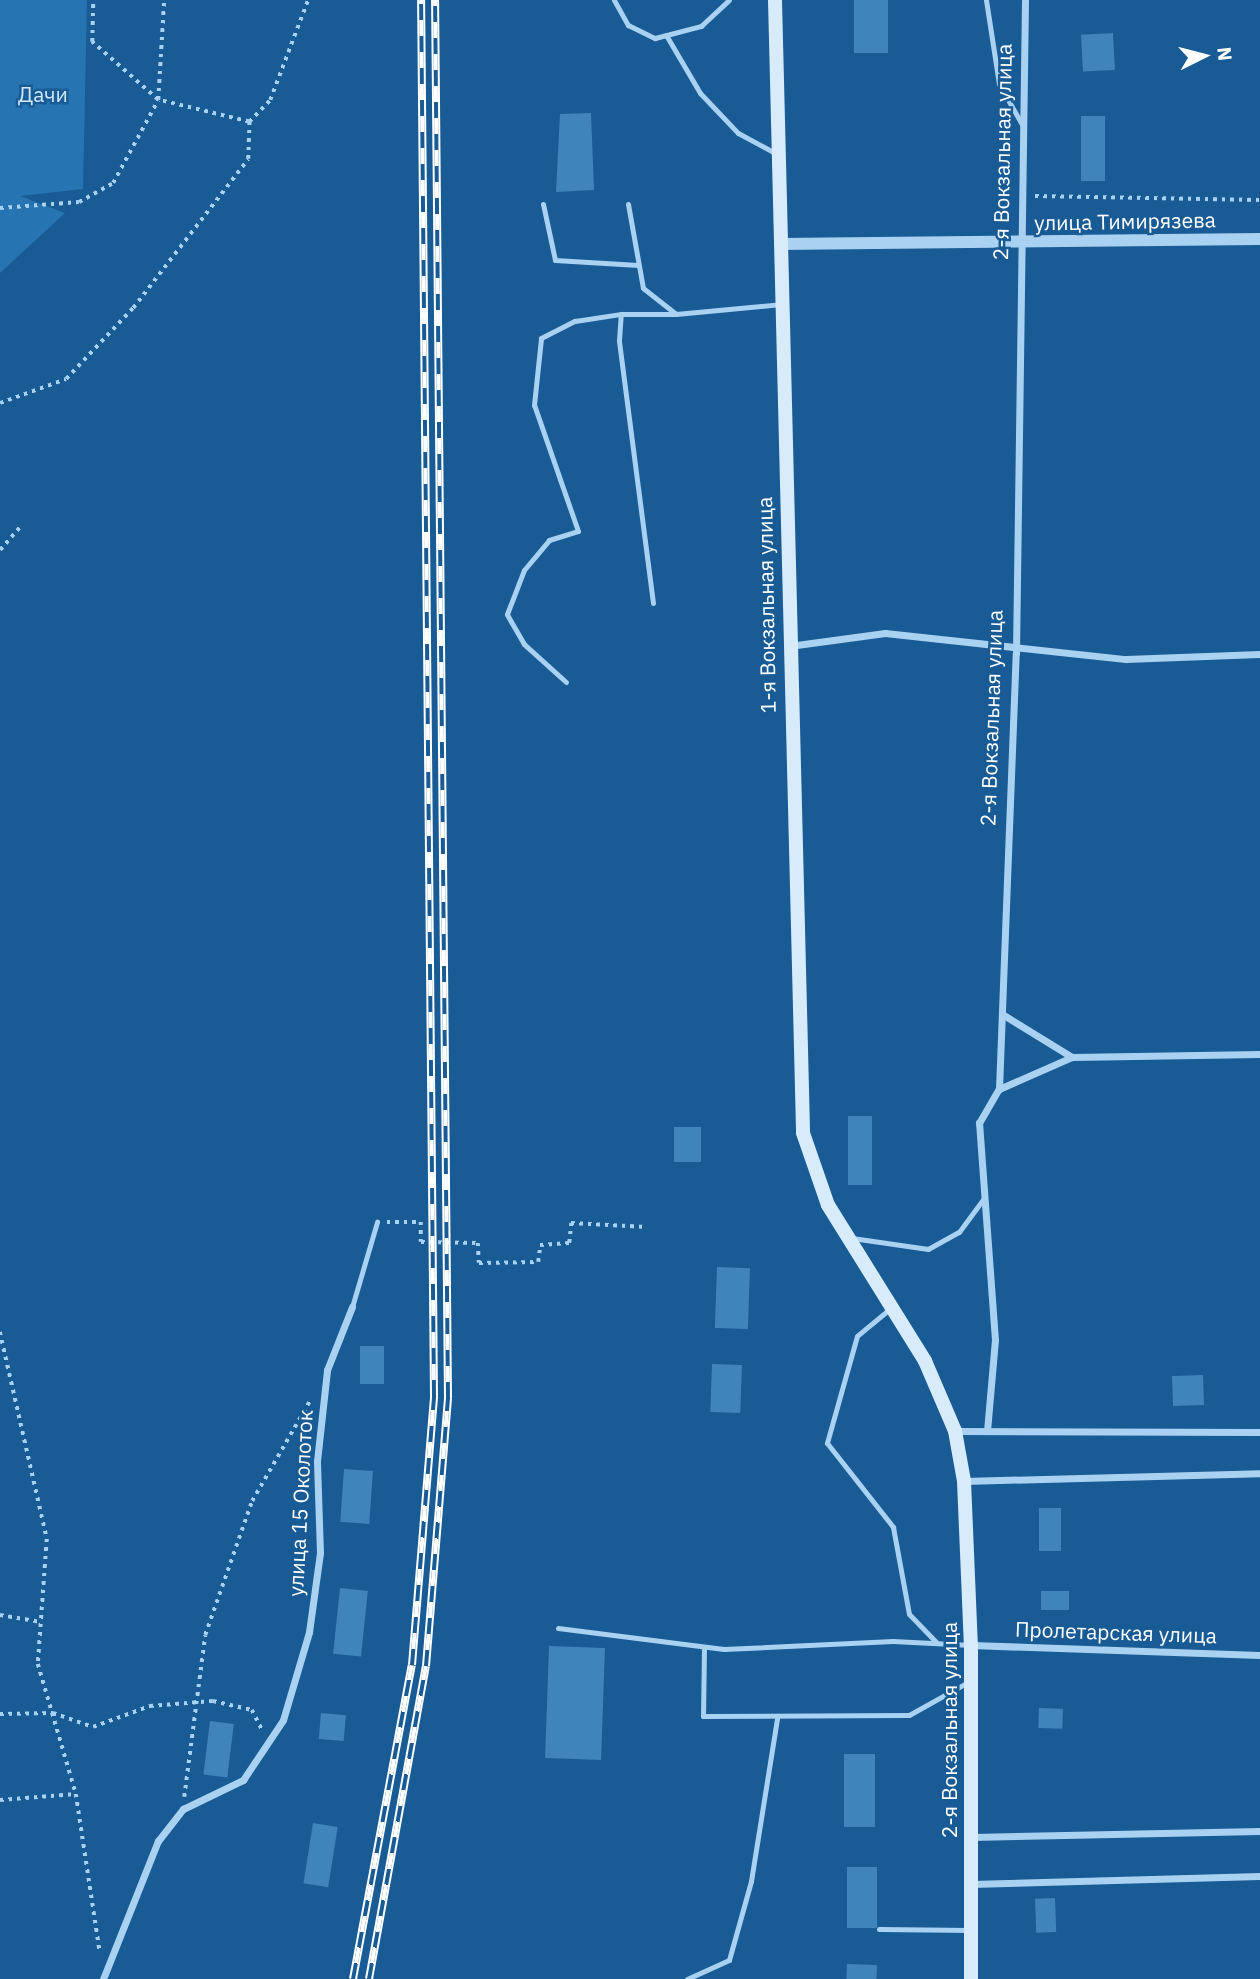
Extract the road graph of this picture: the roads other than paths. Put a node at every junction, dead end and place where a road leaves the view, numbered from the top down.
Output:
1 (614, 0) edge
2 (729, 0) edge
3 (775, 0) edge
4 (986, 0) edge
5 (1025, 0) edge
6 (666, 36) junction
7 (1024, 127) junction
8 (777, 155) junction
9 (543, 204) dead end
10 (628, 204) dead end
11 (1260, 239) edge
12 (1022, 242) junction
13 (780, 244) junction
14 (638, 265) junction
15 (781, 304) junction
16 (621, 314) junction
17 (676, 314) junction
18 (653, 603) dead end
19 (1016, 643) junction
20 (788, 646) junction
21 (1260, 654) edge
22 (566, 682) dead end
23 (1002, 1014) junction
24 (1260, 1054) edge
25 (1072, 1057) junction
26 (999, 1089) junction
27 (985, 1198) junction
28 (377, 1222) road end
29 (848, 1237) junction
30 (352, 1307) joint
31 (892, 1307) junction
32 (955, 1431) junction
33 (987, 1431) junction
34 (1260, 1432) edge
35 (1260, 1473) edge
36 (964, 1481) junction
37 (558, 1628) dead end
38 (937, 1643) junction
39 (971, 1645) junction
40 (704, 1647) junction
41 (1260, 1655) edge
42 (970, 1680) junction
43 (776, 1718) junction
44 (1260, 1831) edge
45 (971, 1837) junction
46 (1260, 1877) edge
47 (971, 1884) junction
48 (879, 1929) dead end
49 (971, 1930) junction
50 (103, 1979) edge
51 (687, 1979) edge
52 (971, 1979) edge

1 - 6 lane
2 - 6 lane
3 - 8 main road, 1-я Вокзальная улица
4 - 7 lane
5 - 7 street, 2-я Вокзальная улица
6 - 8 lane
7 - 12 street, 2-я Вокзальная улица
8 - 13 main road, 1-я Вокзальная улица
9 - 14 lane
10 - 14 lane
11 - 12 street, улица Тимирязева
12 - 13 street, улица Тимирязева
12 - 19 street, 2-я Вокзальная улица
13 - 15 main road, 1-я Вокзальная улица
14 - 17 lane
15 - 17 lane
15 - 20 main road, 1-я Вокзальная улица
16 - 17 lane
16 - 18 lane
16 - 22 lane
19 - 20 street
19 - 21 street
19 - 23 street, 2-я Вокзальная улица
20 - 29 main road, 1-я Вокзальная улица
23 - 25 street
23 - 26 street, 2-я Вокзальная улица
24 - 25 street
25 - 26 street
26 - 27 street, 2-я Вокзальная улица
27 - 29 lane
27 - 33 street, 2-я Вокзальная улица
28 - 30 lane
29 - 31 main road, 1-я Вокзальная улица
30 - 50 street, улица 15 Околоток
31 - 32 main road, 2-я Вокзальная улица
31 - 38 lane
32 - 33 street
32 - 36 main road, 2-я Вокзальная улица
33 - 34 street
35 - 36 street
36 - 39 main road, 2-я Вокзальная улица
37 - 40 lane
38 - 39 lane
38 - 40 lane
39 - 41 street, Пролетарская улица
39 - 42 main road, 2-я Вокзальная улица
40 - 43 lane
42 - 43 lane
42 - 45 main road, 2-я Вокзальная улица
43 - 51 lane
44 - 45 street
45 - 47 main road, 2-я Вокзальная улица
46 - 47 street
47 - 49 main road, 2-я Вокзальная улица
48 - 49 lane
49 - 52 main road, 2-я Вокзальная улица

